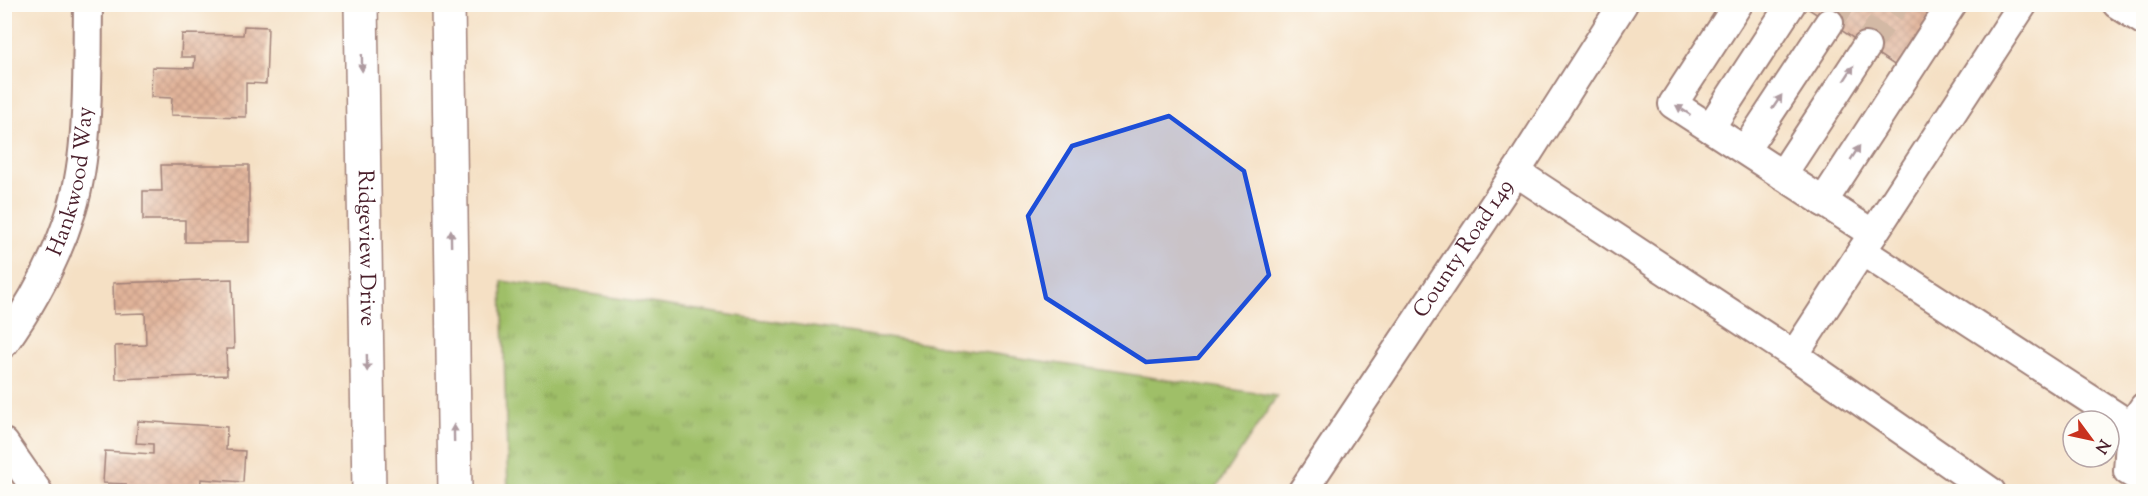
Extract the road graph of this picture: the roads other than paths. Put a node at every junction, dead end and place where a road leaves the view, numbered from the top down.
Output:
1 (88, 4) edge
2 (361, 4) edge
3 (448, 4) edge
4 (1623, 4) edge
5 (1738, 4) edge
6 (1791, 4) edge
7 (1952, 4) edge
8 (2023, 4) edge
9 (2117, 4) edge
10 (2144, 21) edge
11 (1829, 23) tunnel mouth
12 (1866, 47) tunnel mouth
13 (1710, 128) junction
14 (1745, 150) junction
15 (1516, 172) junction
16 (1782, 175) junction
17 (1823, 202) junction
18 (1867, 243) junction
19 (4, 343) edge
20 (1794, 355) junction
21 (2137, 417) edge
22 (4, 443) edge
23 (2144, 481) edge
24 (38, 492) edge
25 (369, 492) edge
26 (455, 492) edge
27 (1302, 492) edge
28 (1991, 492) edge

1 - 19 street, Hankwood Way
2 -> 25 main road, Ridgeview Drive
26 -> 3 main road
4 - 15 street, County Road 149
13 -> 5 street
6 - 13 street
17 -> 7 street
8 - 18 street
9 - 10 street
14 -> 11 street
16 -> 12 street
13 - 14 street
14 - 16 street
15 - 20 street
15 - 27 street, County Road 149
16 - 17 street
17 - 18 street
18 - 20 street
18 - 21 street
20 - 28 street
21 - 23 street
22 - 24 street

